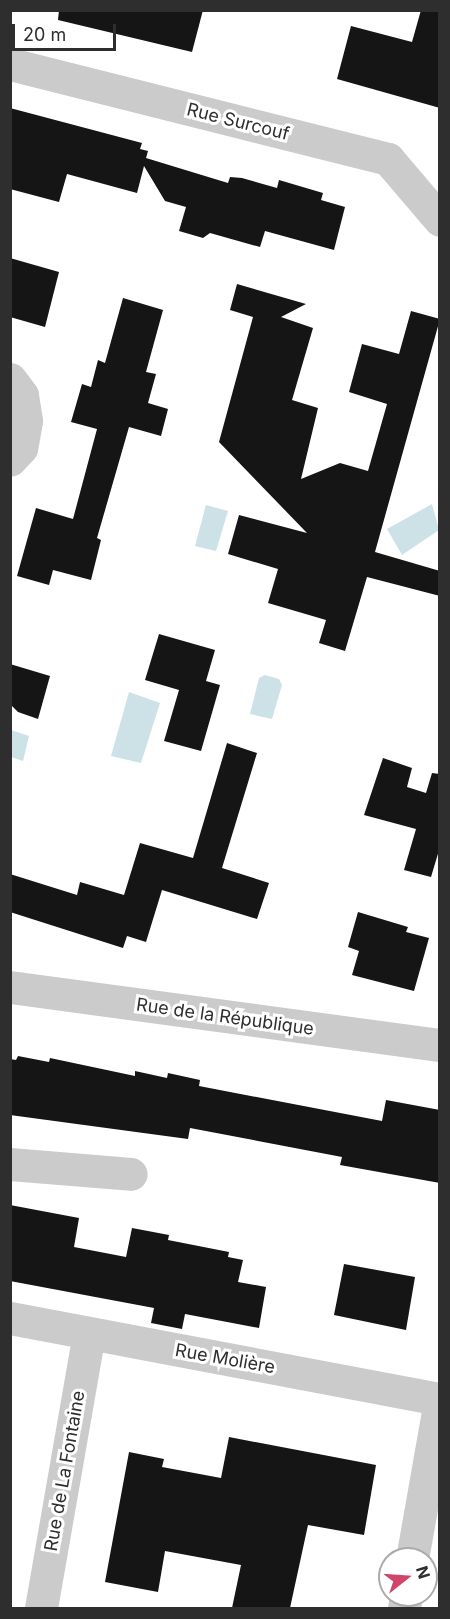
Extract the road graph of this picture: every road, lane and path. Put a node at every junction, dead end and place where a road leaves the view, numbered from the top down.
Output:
1 (10, 64) edge
2 (440, 220) edge
3 (10, 379) edge
4 (10, 460) edge
5 (10, 987) edge
6 (440, 1045) edge
7 (10, 1164) edge
8 (131, 1174) dead end
9 (10, 1318) edge
10 (89, 1334) junction
11 (440, 1400) edge
12 (414, 1547) edge
13 (41, 1608) edge

1 - 2 street, Rue Surcouf
3 - 4 street
5 - 6 street, Rue de la République
7 - 8 street
9 - 10 street, Rue Molière
10 - 11 street, Rue Molière
10 - 13 street, Rue de La Fontaine
11 - 12 street

